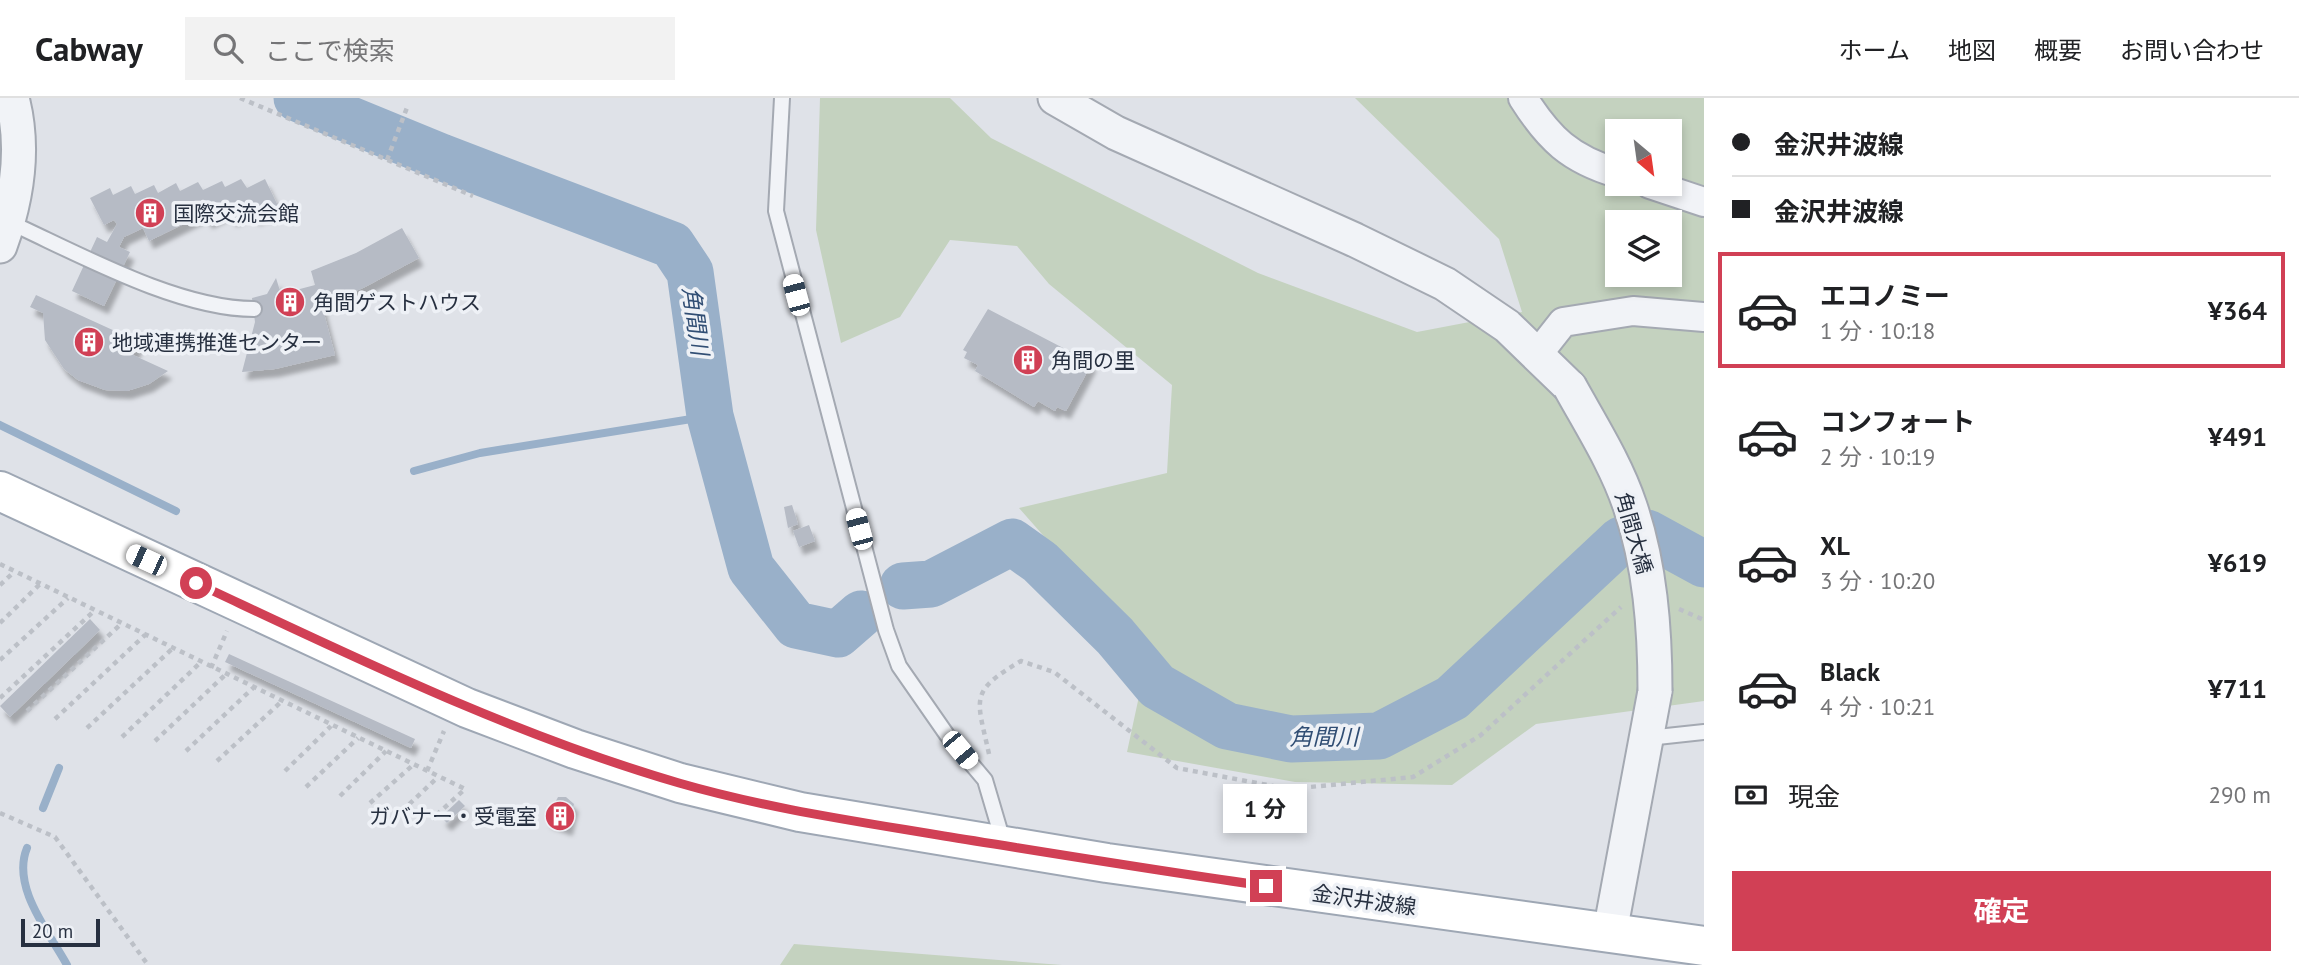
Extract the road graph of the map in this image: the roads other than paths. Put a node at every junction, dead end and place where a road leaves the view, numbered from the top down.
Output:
1 (12, 98) edge
2 (782, 98) edge
3 (1055, 98) edge
4 (1523, 98) edge
5 (1605, 169) edge
6 (7, 187) edge
7 (1682, 195) edge
8 (1704, 202) edge
9 (4, 234) edge
10 (254, 309) dead end
11 (1704, 317) edge
12 (1537, 355) junction
13 (0, 491) edge
14 (1704, 732) edge
15 (1648, 738) junction
16 (1004, 846) junction
17 (1610, 932) junction
18 (1704, 946) edge

1 - 6 street
2 - 16 lane
3 - 12 street, 角間大橋
4 - 5 street
6 - 9 street
7 - 8 street
9 - 10 lane
11 - 12 street
12 - 15 street, 角間大橋, bridge
13 - 16 main road, 金沢井波線
14 - 15 lane
15 - 17 street, 角間大橋
16 - 17 main road, 金沢井波線
17 - 18 main road, 金沢井波線

